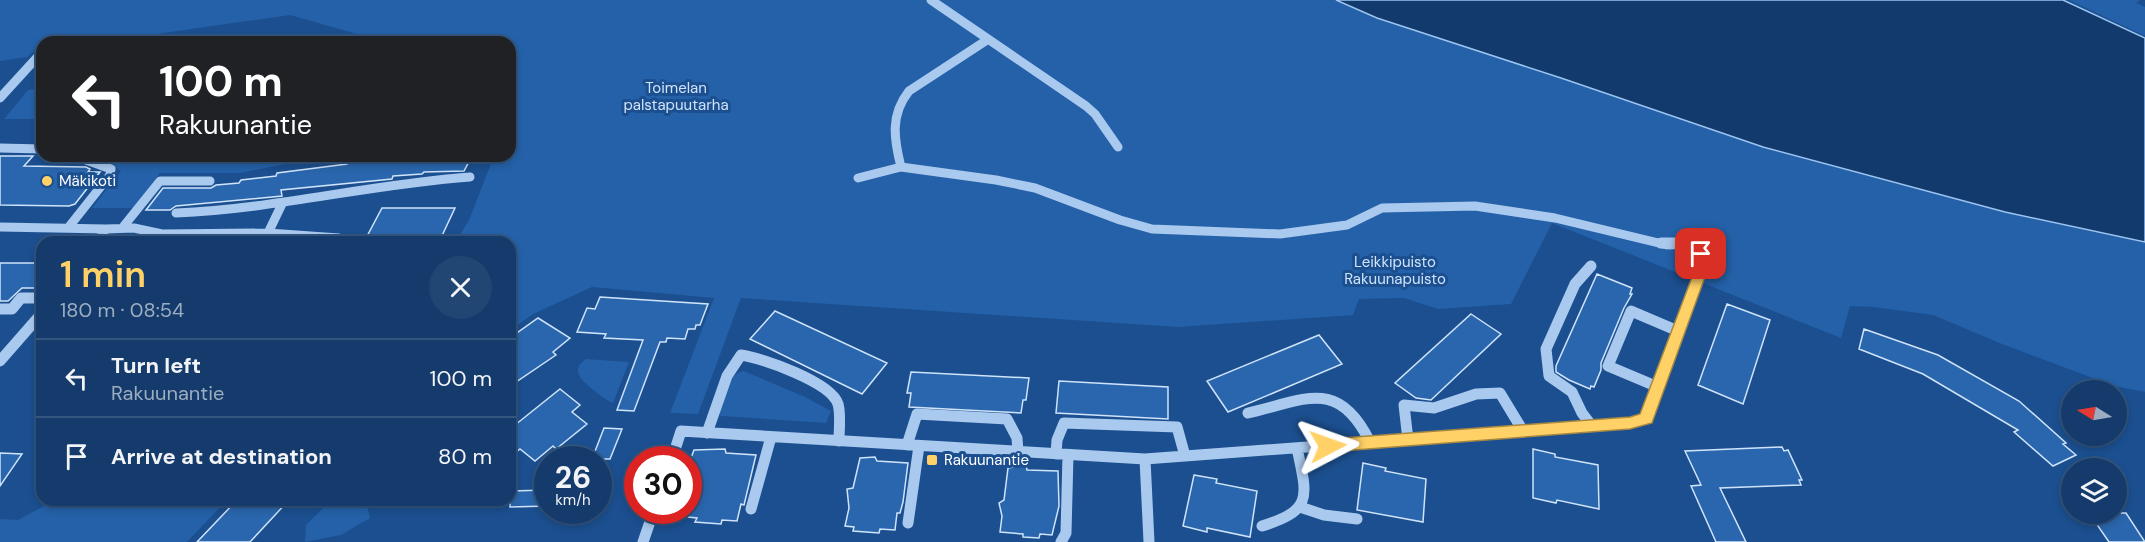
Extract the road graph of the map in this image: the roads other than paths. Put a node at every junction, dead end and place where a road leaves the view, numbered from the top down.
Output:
1 (932, 0) edge
2 (987, 39) junction
3 (36, 59) edge
4 (0, 98) edge
5 (1118, 147) dead end
6 (0, 148) edge
7 (36, 149) edge
8 (94, 162) edge
9 (901, 167) junction
10 (470, 177) dead end
11 (858, 178) dead end
12 (210, 181) dead end
13 (282, 204) junction
14 (176, 213) dead end
15 (0, 227) edge
16 (68, 228) junction
17 (123, 228) junction
18 (106, 229) junction
19 (268, 233) junction
20 (101, 236) edge
21 (311, 236) edge
22 (1591, 266) dead end
23 (36, 298) edge
24 (0, 309) edge
25 (36, 320) edge
26 (1678, 331) junction
27 (0, 361) edge
28 (1658, 387) junction
29 (1248, 413) dead end
30 (1592, 426) junction
31 (1523, 431) junction
32 (707, 433) junction
33 (771, 437) junction
34 (1408, 440) junction
35 (839, 441) junction
36 (1370, 442) junction
37 (913, 445) junction
38 (676, 446) edge
39 (1297, 448) junction
40 (1018, 452) junction
41 (1062, 454) junction
42 (1185, 456) junction
43 (1145, 459) junction
44 (1300, 507) junction
45 (751, 509) dead end
46 (1357, 519) dead end
47 (908, 523) dead end
48 (649, 524) edge
49 (1262, 526) dead end
50 (643, 542) edge
51 (1061, 542) edge
52 (1149, 542) edge

1 - 2 street
2 - 5 street
2 - 9 street
3 - 4 street
6 - 7 street
8 - 16 street
9 - 11 street
9 - 26 street
10 - 13 street
12 - 17 street
13 - 14 street
13 - 19 street
15 - 16 street
16 - 18 street
17 - 18 street
17 - 19 street
18 - 20 street
19 - 21 street
22 - 30 street
23 - 24 street
25 - 27 street
26 - 28 street
26 - 28 street
28 - 30 street
29 - 36 street
30 - 31 street
31 - 34 street
31 - 34 street
32 - 33 street
32 - 35 street
32 - 38 street
33 - 35 street
33 - 45 street
34 - 36 street
35 - 37 street
36 - 39 street
37 - 40 street
37 - 40 street
37 - 47 street
39 - 42 street
39 - 44 street
40 - 41 street
41 - 42 street
41 - 43 street
41 - 51 street
42 - 43 street
43 - 52 street
44 - 46 street
44 - 49 street
48 - 50 street

